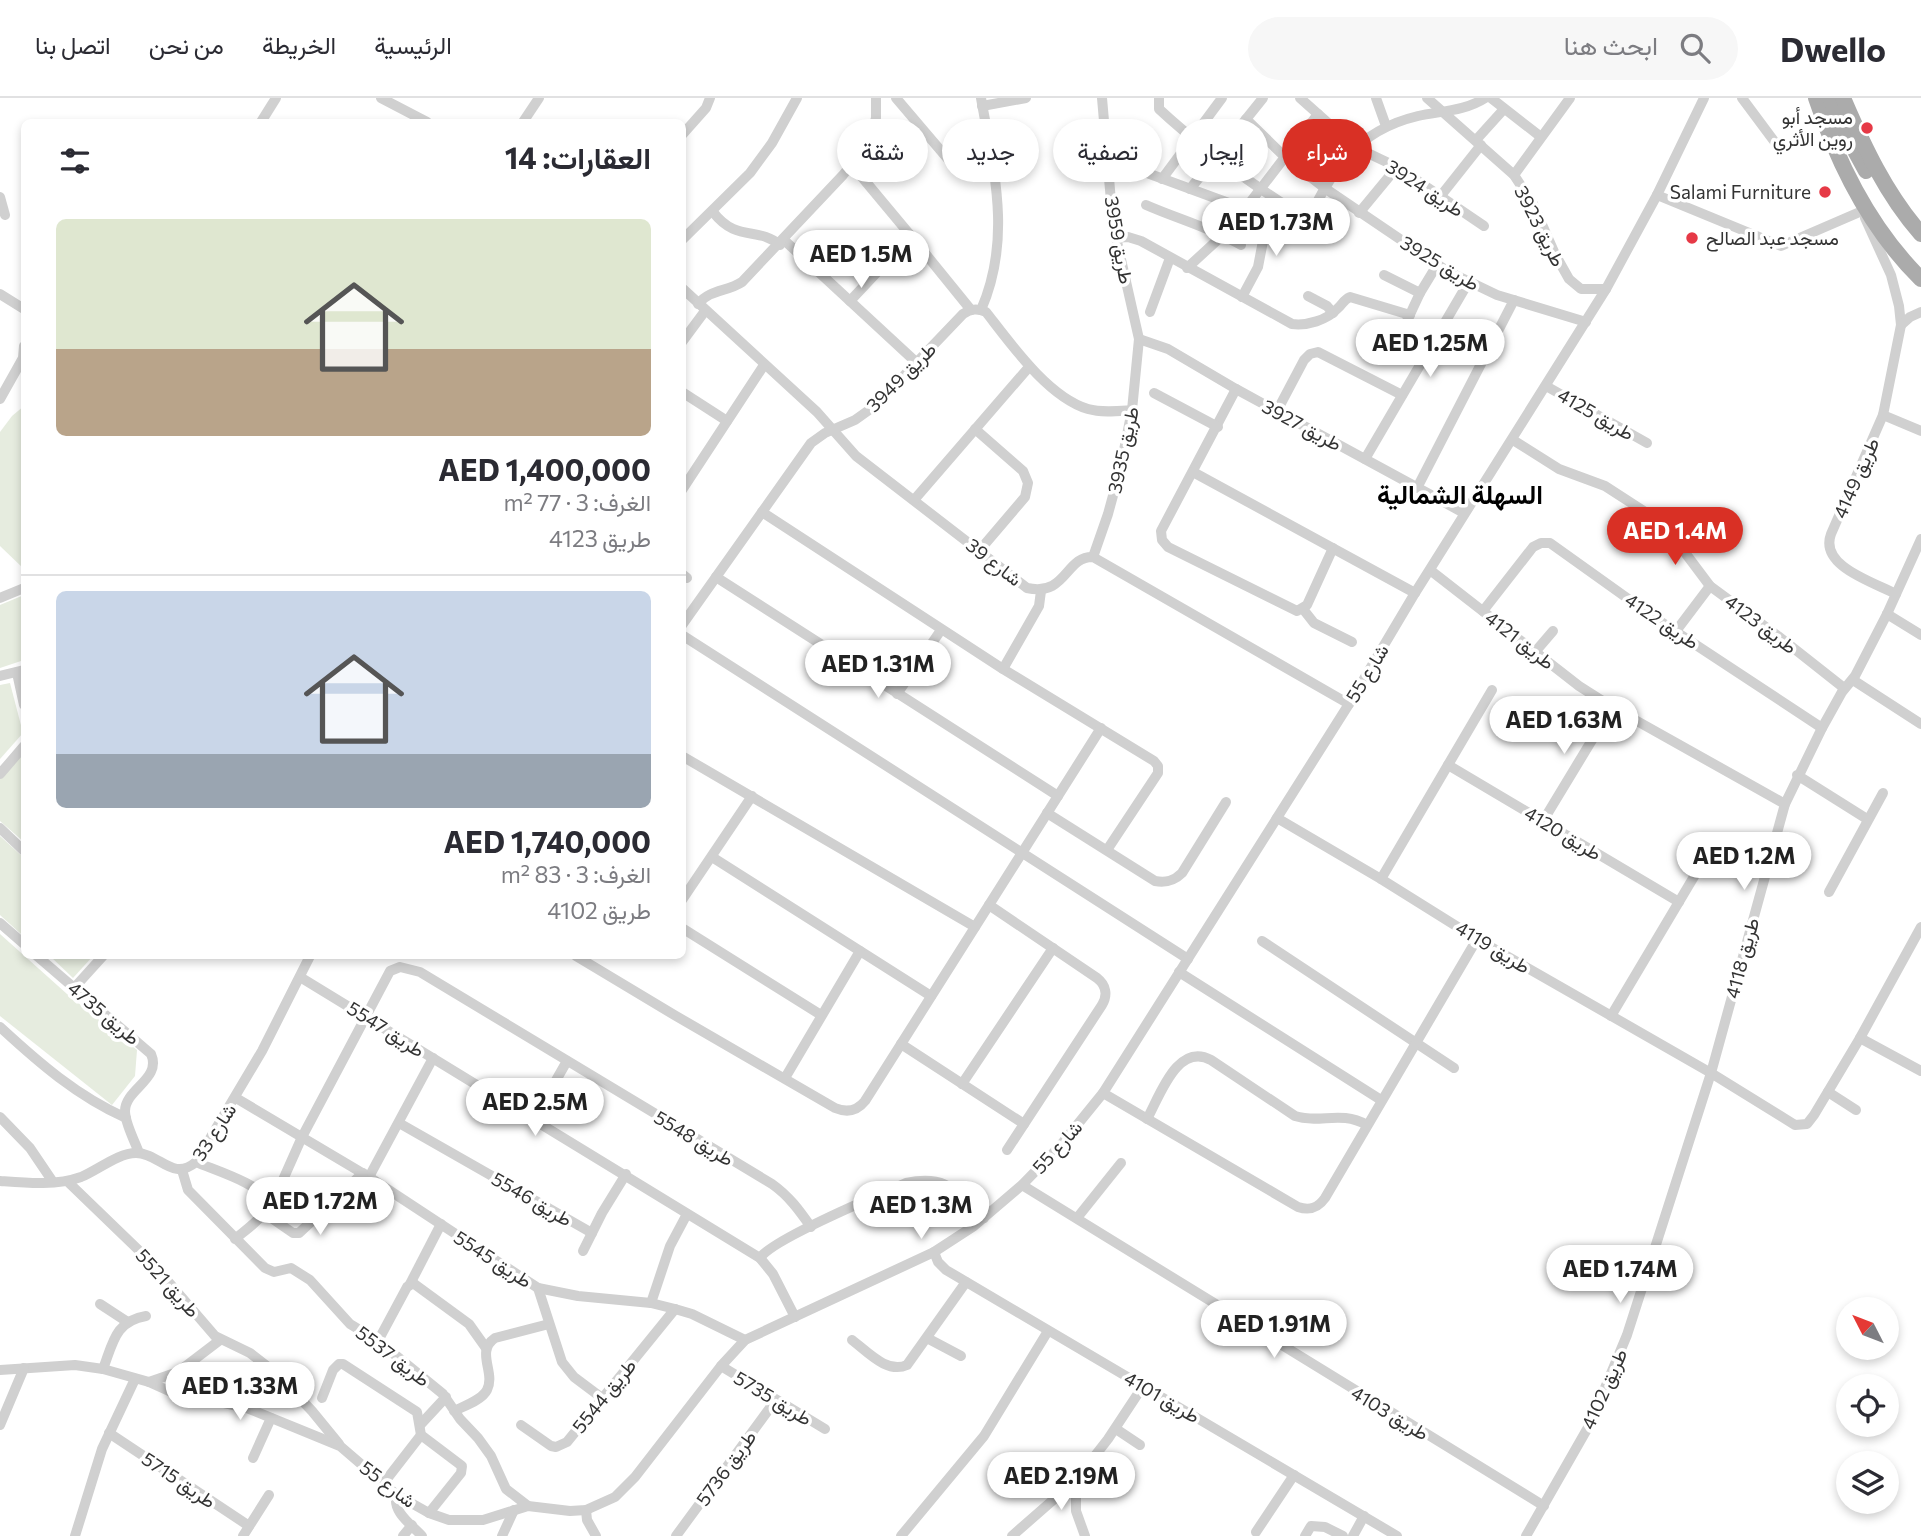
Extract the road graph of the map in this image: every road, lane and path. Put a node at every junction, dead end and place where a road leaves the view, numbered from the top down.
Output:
1 (276, 98) edge
2 (382, 98) edge
3 (538, 98) edge
4 (710, 98) edge
5 (797, 98) edge
6 (876, 98) edge
7 (897, 98) edge
8 (1026, 98) edge
9 (1102, 98) edge
10 (1159, 98) edge
11 (1222, 98) edge
12 (1263, 98) edge
13 (1300, 98) edge
14 (1376, 98) edge
15 (1427, 98) edge
16 (1485, 98) edge
17 (1491, 98) edge
18 (1570, 98) edge
19 (1704, 98) edge
20 (1742, 98) edge
21 (1816, 98) edge
22 (1830, 98) edge
23 (1843, 98) edge
24 (981, 102) edge
25 (1504, 109) junction
26 (1440, 111) junction
27 (1318, 114) junction
28 (263, 119) edge
29 (421, 119) edge
30 (525, 119) edge
31 (876, 119) edge
32 (1104, 119) edge
33 (1207, 119) edge
34 (1246, 119) edge
35 (1314, 119) edge
36 (1324, 119) edge
37 (1176, 124) edge
38 (1386, 126) junction
39 (686, 130) edge
40 (1372, 135) edge
41 (1541, 137) junction
42 (1268, 140) edge
43 (1479, 142) junction
44 (1780, 149) dead end
45 (942, 152) edge
46 (1282, 154) edge
47 (1372, 155) edge
48 (1176, 160) edge
49 (1282, 163) edge
50 (1397, 167) junction
51 (1514, 175) junction
52 (1162, 179) joint
53 (837, 181) edge
54 (867, 182) edge
55 (993, 182) edge
56 (1110, 182) edge
57 (1195, 182) edge
58 (1251, 182) edge
59 (1317, 182) edge
60 (1330, 182) edge
61 (1854, 188) junction
62 (1189, 189) junction
63 (1260, 189) junction
64 (1326, 189) junction
65 (1657, 195) junction
66 (0, 197) edge
67 (1892, 197) junction
68 (1439, 198) junction
69 (1284, 204) junction
70 (1146, 205) dead end
71 (1245, 209) junction
72 (1862, 211) junction
73 (713, 212) junction
74 (1359, 213) junction
75 (5, 215) dead end
76 (1308, 220) junction
77 (1484, 226) dead end
78 (1223, 234) junction
79 (1301, 234) dead end
80 (1921, 234) edge
81 (686, 236) edge
82 (911, 236) junction
83 (1115, 238) junction
84 (782, 242) junction
85 (1241, 245) dead end
86 (1170, 258) junction
87 (1437, 265) junction
88 (1187, 268) junction
89 (1384, 275) dead end
90 (1921, 279) edge
91 (1468, 283) junction
92 (1606, 289) junction
93 (686, 292) edge
94 (1420, 293) junction
95 (0, 294) edge
96 (1308, 296) dead end
97 (1242, 297) junction
98 (1514, 300) junction
99 (850, 301) junction
100 (21, 307) edge
101 (701, 307) junction
102 (972, 311) junction
103 (1150, 312) dead end
104 (1921, 312) edge
105 (1333, 313) junction
106 (1410, 315) junction
107 (1586, 322) junction
108 (1901, 325) junction
109 (686, 335) edge
110 (1139, 339) junction
111 (1433, 343) junction
112 (21, 359) edge
113 (917, 362) junction
114 (764, 365) junction
115 (1029, 367) junction
116 (1546, 386) junction
117 (1236, 389) junction
118 (1154, 393) dead end
119 (686, 395) edge
120 (1402, 395) junction
121 (0, 399) edge
122 (1132, 410) junction
123 (1277, 411) junction
124 (1883, 415) junction
125 (727, 421) junction
126 (1218, 427) junction
127 (975, 429) junction
128 (832, 430) junction
129 (1921, 431) edge
130 (1513, 440) junction
131 (1647, 443) dead end
132 (1365, 459) junction
133 (1193, 472) junction
134 (686, 484) edge
135 (1417, 488) junction
136 (914, 500) junction
137 (762, 512) junction
138 (1464, 513) junction
139 (1921, 542) edge
140 (1333, 548) junction
141 (979, 551) junction
142 (1093, 557) junction
143 (1430, 570) junction
144 (716, 577) junction
145 (1710, 586) junction
146 (21, 589) edge
147 (1041, 591) junction
148 (1415, 593) junction
149 (1896, 594) junction
150 (0, 598) edge
151 (1303, 609) junction
152 (1483, 611) junction
153 (1887, 614) junction
154 (686, 619) edge
155 (941, 630) junction
156 (1553, 631) dead end
157 (1676, 631) junction
158 (1921, 635) edge
159 (686, 638) edge
160 (1352, 642) dead end
161 (1535, 652) junction
162 (1003, 669) junction
163 (21, 671) edge
164 (0, 676) edge
165 (1848, 684) junction
166 (1492, 690) dead end
167 (897, 694) junction
168 (1349, 704) junction
169 (1612, 707) junction
170 (1921, 724) edge
171 (1101, 728) junction
172 (1822, 728) junction
173 (21, 750) edge
174 (686, 763) edge
175 (1448, 765) junction
176 (0, 774) edge
177 (1797, 775) junction
178 (1883, 793) dead end
179 (752, 796) junction
180 (1058, 796) junction
181 (1226, 802) dead end
182 (1784, 804) junction
183 (1047, 813) junction
184 (1277, 818) junction
185 (1867, 819) junction
186 (1543, 821) junction
187 (0, 828) edge
188 (1714, 843) dead end
189 (21, 847) edge
190 (1107, 850) junction
191 (1022, 853) junction
192 (712, 857) junction
193 (1381, 878) junction
194 (1829, 892) dead end
195 (686, 894) edge
196 (1679, 902) junction
197 (989, 905) junction
198 (0, 923) edge
199 (975, 927) junction
200 (1921, 927) edge
201 (686, 931) edge
202 (1477, 939) junction
203 (21, 940) edge
204 (1262, 941) dead end
205 (1053, 948) junction
206 (860, 951) junction
207 (40, 959) edge
208 (100, 959) edge
209 (309, 959) edge
210 (581, 959) edge
211 (1188, 959) junction
212 (1180, 972) junction
213 (300, 977) junction
214 (74, 988) junction
215 (931, 996) junction
216 (821, 1015) junction
217 (365, 1016) junction
218 (1611, 1016) junction
219 (0, 1027) edge
220 (1860, 1038) junction
221 (1414, 1042) junction
222 (901, 1044) junction
223 (433, 1058) junction
224 (567, 1061) junction
225 (1454, 1068) dead end
226 (1921, 1071) edge
227 (1711, 1073) junction
228 (785, 1078) junction
229 (962, 1084) junction
230 (1828, 1092) junction
231 (1103, 1093) junction
232 (236, 1098) junction
233 (1381, 1100) junction
234 (1856, 1110) dead end
235 (0, 1116) edge
236 (126, 1118) junction
237 (534, 1119) junction
238 (1147, 1119) junction
239 (399, 1123) junction
240 (1024, 1124) junction
241 (1367, 1125) junction
242 (302, 1137) junction
243 (1007, 1150) dead end
244 (139, 1153) junction
245 (195, 1162) junction
246 (1121, 1163) dead end
247 (182, 1170) junction
248 (626, 1174) junction
249 (366, 1175) junction
250 (0, 1181) edge
251 (67, 1181) junction
252 (53, 1182) junction
253 (1022, 1185) junction
254 (270, 1202) junction
255 (264, 1213) junction
256 (687, 1214) junction
257 (984, 1218) junction
258 (1077, 1218) junction
259 (440, 1224) junction
260 (811, 1227) junction
261 (592, 1233) junction
262 (235, 1239) junction
263 (583, 1251) dead end
264 (934, 1252) junction
265 (760, 1258) junction
266 (966, 1282) junction
267 (410, 1284) junction
268 (538, 1288) junction
269 (651, 1303) junction
270 (100, 1304) dead end
271 (675, 1309) junction
272 (146, 1316) dead end
273 (791, 1318) junction
274 (127, 1321) junction
275 (549, 1324) junction
276 (1048, 1331) junction
277 (927, 1338) junction
278 (220, 1340) junction
279 (745, 1340) junction
280 (852, 1340) dead end
281 (378, 1341) junction
282 (486, 1348) junction
283 (961, 1356) dead end
284 (721, 1366) junction
285 (24, 1368) junction
286 (103, 1369) junction
287 (0, 1370) edge
288 (178, 1372) junction
289 (277, 1374) junction
290 (135, 1378) junction
291 (149, 1382) junction
292 (1143, 1386) junction
293 (169, 1391) junction
294 (446, 1397) junction
295 (322, 1398) dead end
296 (601, 1398) junction
297 (775, 1401) junction
298 (247, 1408) junction
299 (454, 1411) junction
300 (271, 1418) junction
301 (0, 1425) edge
302 (521, 1425) dead end
303 (825, 1429) dead end
304 (1115, 1429) junction
305 (421, 1430) junction
306 (110, 1433) junction
307 (1140, 1445) dead end
308 (340, 1446) junction
309 (253, 1458) dead end
310 (1294, 1475) junction
311 (1076, 1480) junction
312 (383, 1484) junction
313 (269, 1495) dead end
314 (397, 1496) junction
315 (528, 1506) junction
316 (1544, 1506) junction
317 (514, 1510) junction
318 (586, 1510) junction
319 (429, 1513) junction
320 (1364, 1516) junction
321 (412, 1525) junction
322 (246, 1531) edge
323 (1256, 1532) dead end
324 (75, 1536) edge
325 (403, 1536) edge
326 (422, 1536) edge
327 (502, 1536) edge
328 (596, 1536) edge
329 (676, 1536) edge
330 (901, 1536) edge
331 (1012, 1536) edge
332 (1085, 1536) edge
333 (1305, 1536) edge
334 (1351, 1536) edge
335 (1397, 1536) edge
336 (1526, 1536) edge

1 - 28 street
2 - 29 street
3 - 30 street
4 - 39 street
5 - 73 street
6 - 31 street
7 - 45 street
8 - 24 street
9 - 32 street, طريق 3959
10 - 37 street
11 - 33 street
12 - 34 street
13 - 27 street, طريق 3924
14 - 38 street
15 - 26 street, طريق 3923
16 - 26 street
17 - 25 street
18 - 41 street
19 - 65 street, شارع 55
20 - 44 street
21 - 61 main road
22 - 67 main road
23 - 67 main road
25 - 41 street
25 - 43 street
26 - 38 street
26 - 43 street, طريق 3923
27 - 35 street
27 - 36 street, طريق 3924
38 - 40 street
41 - 51 street
42 - 46 street, طريق 3925
43 - 51 street, طريق 3923
43 - 68 street
47 - 50 street, طريق 3924
48 - 52 street
49 - 63 street
50 - 68 street, طريق 3924
50 - 74 street
51 - 92 street, طريق 3923
52 - 62 street
53 - 84 street
54 - 82 street
55 - 102 street, طريق 3949
56 - 83 street, طريق 3959
57 - 62 street
58 - 63 street
59 - 64 street, طريق 3925
60 - 64 street
61 - 72 street, طريق 4149
61 - 90 main road
62 - 71 street
63 - 69 street
63 - 71 street
64 - 74 street, طريق 3925
64 - 76 street
65 - 72 street
65 - 92 street, شارع 55
66 - 75 street
67 - 80 main road
68 - 77 street, طريق 3924
69 - 76 street
69 - 97 street
70 - 78 street
71 - 78 street
72 - 108 street, طريق 4149
73 - 81 street
73 - 84 street
74 - 87 street, طريق 3925
76 - 79 street
78 - 85 street
78 - 88 street
82 - 99 street
82 - 102 street
83 - 86 street
83 - 110 street, طريق 3959
84 - 99 street
84 - 101 street
86 - 88 street
86 - 103 street
87 - 91 street, طريق 3925
87 - 94 street
88 - 97 street
89 - 94 street
91 - 98 street, طريق 3925
91 - 111 street
92 - 107 street, شارع 55
93 - 101 street, شارع 39
94 - 106 street
95 - 100 street
96 - 105 street
97 - 105 street
98 - 107 street, طريق 3925
98 - 135 street
99 - 113 street
101 - 109 street
101 - 114 street, شارع 39
102 - 113 street, طريق 3949
102 - 115 street
104 - 108 street
105 - 106 street
106 - 111 street
107 - 116 street, شارع 55
108 - 124 street, طريق 4149
110 - 117 street, طريق 3927
110 - 122 street, طريق 3935
111 - 120 street
112 - 121 street
113 - 128 street, طريق 3949
114 - 125 street
114 - 128 street, شارع 39
115 - 122 street
115 - 127 street
116 - 130 street, شارع 55
116 - 131 street, طريق 4125
117 - 123 street, طريق 3927
117 - 126 street
118 - 126 street
119 - 125 street
120 - 123 street
120 - 132 street
122 - 142 street, طريق 3935
123 - 132 street, طريق 3927
124 - 129 street
124 - 149 street, طريق 4149
125 - 134 street
126 - 133 street
127 - 136 street
127 - 141 street
128 - 136 street, شارع 39
128 - 137 street, طريق 3949
130 - 138 street, شارع 55
130 - 145 street, طريق 4123
132 - 135 street, طريق 3927
133 - 140 street
133 - 151 street
135 - 138 street, طريق 3927
136 - 141 street, شارع 39
137 - 144 street, طريق 3949
137 - 155 street
138 - 143 street, شارع 55
139 - 149 street
140 - 148 street
140 - 151 street
141 - 147 street, شارع 39
142 - 147 street, شارع 39
142 - 168 street
143 - 148 street, شارع 55
143 - 152 street, طريق 4121
144 - 154 street, طريق 3949
144 - 167 street
145 - 157 street
145 - 165 street, طريق 4123
146 - 150 street
147 - 162 street
148 - 168 street, شارع 55
149 - 153 street
151 - 160 street
152 - 157 street, طريق 4122
152 - 161 street, طريق 4121
153 - 158 street
153 - 165 street
155 - 162 street
155 - 167 street
156 - 161 street
157 - 172 street, طريق 4122
159 - 191 street
161 - 169 street, طريق 4121
162 - 171 street
163 - 164 street
165 - 170 street, طريق 4123
165 - 172 street
166 - 175 street
167 - 180 street
168 - 184 street, شارع 55
169 - 182 street, طريق 4121
169 - 186 street
171 - 180 street
171 - 190 street
172 - 177 street, طريق 4118
173 - 176 street
174 - 179 street
175 - 186 street, طريق 4120
175 - 193 street
177 - 182 street, طريق 4118
177 - 185 street
178 - 185 street
179 - 192 street
179 - 199 street
180 - 183 street
181 - 190 street
182 - 227 street, طريق 4118
183 - 190 street
183 - 191 street
184 - 193 street, طريق 4119
184 - 211 street, شارع 55
185 - 194 street
186 - 196 street, طريق 4120
187 - 189 street
188 - 196 street
191 - 197 street
191 - 211 street
192 - 195 street
192 - 206 street
193 - 202 street, طريق 4119
196 - 218 street
197 - 199 street
197 - 205 street
198 - 203 street
199 - 215 street
200 - 220 street
201 - 216 street
202 - 218 street, طريق 4119
202 - 221 street
204 - 221 street
205 - 229 street
205 - 240 street
206 - 215 street
206 - 216 street
207 - 214 street, طريق 4735
208 - 214 street
209 - 213 street, شارع 33
210 - 228 street
211 - 212 street, شارع 55
212 - 231 street, شارع 55
212 - 233 street
213 - 217 street, طريق 5547
213 - 232 street, شارع 33
214 - 236 street, طريق 4735
215 - 222 street
216 - 228 street
217 - 223 street, طريق 5547
217 - 224 street, طريق 5548
217 - 242 street
218 - 227 street, طريق 4119
219 - 236 street
220 - 226 street
220 - 230 street
221 - 225 street
221 - 233 street
222 - 228 street
222 - 229 street
223 - 237 street, طريق 5547
223 - 239 street
224 - 237 street
224 - 260 street, طريق 5548
227 - 230 street, طريق 4119
227 - 316 street, طريق 4102
229 - 240 street
230 - 234 street
231 - 238 street
231 - 253 street, شارع 55
232 - 242 street, طريق 5545
232 - 245 street, شارع 33
233 - 241 street
235 - 252 street
236 - 244 street
237 - 248 street, طريق 5547
238 - 241 street
238 - 241 street
239 - 249 street
239 - 261 street, طريق 5546
240 - 243 street
242 - 249 street, طريق 5545
242 - 254 street
244 - 247 street, شارع 33
244 - 251 street
245 - 247 street, شارع 33
245 - 254 street
246 - 258 street
247 - 262 street, طريق 5537
248 - 256 street, طريق 5547
248 - 261 street, طريق 5546
249 - 255 street
249 - 259 street, طريق 5545
250 - 252 street
251 - 252 street
251 - 278 street, طريق 5521
253 - 257 street, شارع 55
253 - 258 street, طريق 4103
254 - 255 street
255 - 262 street
256 - 265 street, طريق 5547
256 - 269 street
257 - 260 street
257 - 264 street, شارع 55
258 - 316 street, طريق 4103
259 - 267 street
259 - 268 street, طريق 5545
260 - 265 street
261 - 263 street, طريق 5546
262 - 281 street, طريق 5537
264 - 266 street, طريق 4101
264 - 273 street, شارع 55
265 - 273 street, طريق 5547
266 - 276 street, طريق 4101
266 - 277 street
267 - 281 street
267 - 282 street
268 - 269 street, طريق 5545
268 - 275 street
269 - 271 street, طريق 5545
270 - 274 street
271 - 279 street, طريق 5545
271 - 296 street, طريق 5544
272 - 274 street
273 - 279 street, شارع 55
274 - 286 street
275 - 282 street
275 - 296 street
276 - 292 street, طريق 4101
276 - 330 street
277 - 280 street
277 - 283 street
278 - 288 street
278 - 289 street, طريق 5521
279 - 284 street, شارع 55
281 - 294 street, طريق 5537
282 - 299 street
284 - 297 street, طريق 5735
284 - 318 street, شارع 55
285 - 286 street, شارع 55
285 - 287 street, شارع 55
285 - 301 street
286 - 290 street, شارع 55
288 - 291 street
288 - 293 street
289 - 298 street
289 - 308 street, طريق 5521
290 - 291 street, شارع 55
290 - 306 street
291 - 293 street, شارع 55
292 - 304 street
292 - 310 street, طريق 4101
293 - 298 street, شارع 55
294 - 299 street, طريق 5537
294 - 305 street
295 - 305 street
296 - 302 street, طريق 5544
297 - 303 street, طريق 5735
297 - 329 street, طريق 5736
298 - 300 street, شارع 55
299 - 315 street, طريق 5537
300 - 308 street, شارع 55
300 - 309 street
304 - 307 street
304 - 311 street
305 - 312 street
305 - 319 street
306 - 322 street, طريق 5715
306 - 324 street
308 - 312 street, شارع 55
310 - 320 street, طريق 4101
310 - 323 street
311 - 331 street
311 - 332 street
312 - 314 street, شارع 55
313 - 322 street
314 - 319 street, شارع 55
314 - 321 street
315 - 317 street, شارع 55
315 - 318 street, شارع 55
316 - 336 street, طريق 4102
317 - 319 street, شارع 55
317 - 327 street
318 - 328 street
320 - 334 street
320 - 335 street, طريق 4101
321 - 325 street
321 - 326 street
333 - 334 street

